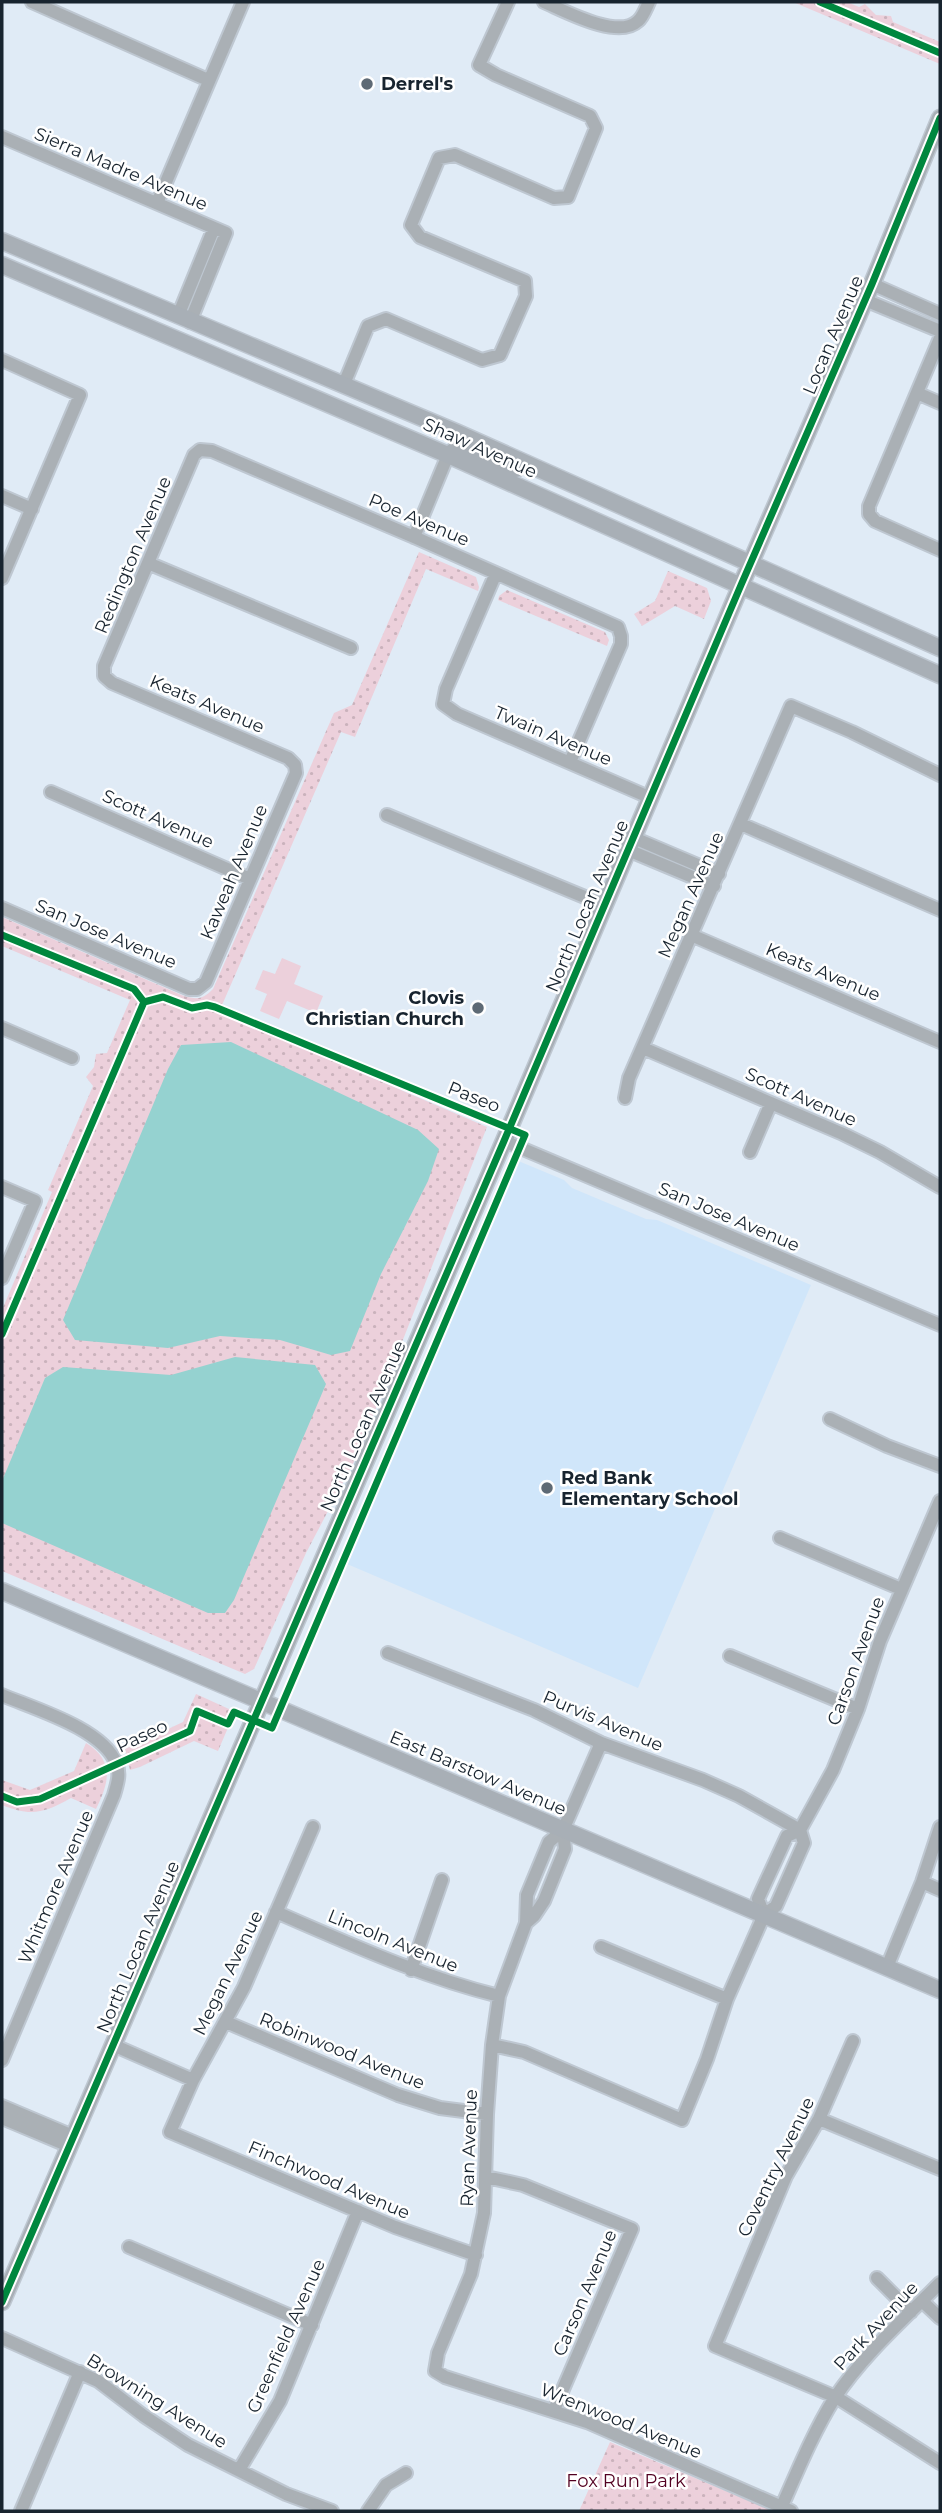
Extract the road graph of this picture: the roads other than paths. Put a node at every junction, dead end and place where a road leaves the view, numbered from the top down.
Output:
1 (32, 2) edge
2 (243, 2) edge
3 (508, 2) edge
4 (544, 2) edge
5 (649, 2) edge
6 (208, 80) junction
7 (940, 118) edge
8 (2, 137) edge
9 (157, 203) junction
10 (2, 243) edge
11 (2, 265) edge
12 (43, 283) junction
13 (872, 284) junction
14 (865, 300) junction
15 (940, 314) edge
16 (184, 319) junction
17 (940, 331) edge
18 (940, 338) edge
19 (2, 360) edge
20 (344, 384) junction
21 (917, 393) junction
22 (940, 403) edge
23 (200, 450) joint
24 (448, 455) junction
25 (587, 489) junction
26 (2, 496) edge
27 (32, 509) junction
28 (414, 537) junction
29 (940, 550) edge
30 (751, 562) junction
31 (148, 563) junction
32 (496, 573) junction
33 (2, 578) edge
34 (741, 585) junction
35 (351, 648) dead end
36 (940, 648) edge
37 (940, 675) edge
38 (104, 676) joint
39 (570, 762) junction
40 (295, 765) joint
41 (940, 775) edge
42 (51, 792) dead end
43 (651, 798) junction
44 (387, 815) dead end
45 (741, 824) junction
46 (631, 844) junction
47 (250, 879) junction
48 (717, 880) junction
49 (604, 905) junction
50 (2, 908) edge
51 (940, 910) edge
52 (691, 935) junction
53 (197, 989) joint
54 (2, 1028) edge
55 (940, 1042) edge
56 (643, 1048) junction
57 (72, 1058) dead end
58 (625, 1098) dead end
59 (771, 1103) junction
60 (504, 1141) junction
61 (750, 1153) dead end
62 (2, 1187) edge
63 (940, 1187) edge
64 (2, 1278) edge
65 (940, 1325) edge
66 (830, 1419) dead end
67 (940, 1466) edge
68 (940, 1501) edge
69 (780, 1538) dead end
70 (901, 1589) junction
71 (2, 1591) edge
72 (388, 1653) dead end
73 (730, 1656) dead end
74 (2, 1695) edge
75 (261, 1700) junction
76 (858, 1709) junction
77 (601, 1743) junction
78 (313, 1826) dead end
79 (940, 1827) edge
80 (564, 1830) junction
81 (800, 1830) junction
82 (442, 1880) dead end
83 (922, 1882) junction
84 (940, 1890) edge
85 (276, 1912) junction
86 (764, 1915) junction
87 (526, 1923) junction
88 (601, 1947) dead end
89 (887, 1967) junction
90 (411, 1970) junction
91 (940, 1990) edge
92 (499, 1996) junction
93 (727, 1999) junction
94 (226, 2022) junction
95 (6, 2038) edge
96 (853, 2041) dead end
97 (113, 2045) junction
98 (492, 2045) junction
99 (2, 2060) edge
100 (193, 2080) junction
101 (2, 2106) edge
102 (487, 2114) junction
103 (2, 2118) edge
104 (819, 2119) junction
105 (170, 2132) joint
106 (71, 2141) junction
107 (940, 2169) edge
108 (486, 2177) junction
109 (358, 2211) junction
110 (129, 2247) dead end
111 (476, 2255) junction
112 (877, 2278) dead end
113 (940, 2283) edge
114 (922, 2301) junction
115 (2, 2302) edge
116 (911, 2312) junction
117 (940, 2318) edge
118 (312, 2325) junction
119 (2, 2338) edge
120 (435, 2371) joint
121 (80, 2372) junction
122 (836, 2397) junction
123 (554, 2410) junction
124 (940, 2463) edge
125 (239, 2470) junction
126 (407, 2473) dead end
127 (787, 2509) edge
128 (21, 2511) edge
129 (332, 2511) edge
130 (368, 2511) edge

1 - 6 street
2 - 6 street
3 - 20 street
4 - 5 street
6 - 9 street
7 - 13 street, Locan Avenue
8 - 9 street, Sierra Madre Avenue
9 - 16 street, Sierra Madre Avenue
10 - 16 street, Shaw Avenue
11 - 12 street, Shaw Avenue
12 - 16 street
12 - 24 street, Shaw Avenue
13 - 14 street, Locan Avenue
13 - 15 street
14 - 17 street
14 - 30 street, Locan Avenue
16 - 20 street, Shaw Avenue
18 - 21 street
19 - 27 street
20 - 25 street, Shaw Avenue
21 - 22 street
21 - 29 street
23 - 28 street, Poe Avenue
23 - 31 street, Redington Avenue
24 - 25 street
24 - 28 street
24 - 34 street, Shaw Avenue
25 - 30 street, Shaw Avenue
26 - 27 street
27 - 33 street
28 - 32 street, Poe Avenue
30 - 34 street, North Locan Avenue
30 - 36 street, Shaw Avenue
31 - 35 street
31 - 38 street, Redington Avenue
32 - 39 street, Poe Avenue
32 - 39 street, Twain Avenue
34 - 37 street, Shaw Avenue
34 - 43 street, North Locan Avenue
38 - 40 street, Keats Avenue
39 - 43 street, Twain Avenue
40 - 47 street, Kaweah Avenue
41 - 45 street, Megan Avenue
42 - 47 street, Scott Avenue
43 - 46 street, North Locan Avenue
44 - 49 street
45 - 48 street, Megan Avenue
45 - 51 street
46 - 48 street
46 - 49 street, North Locan Avenue
47 - 53 street, Kaweah Avenue
48 - 52 street, Megan Avenue
49 - 60 street, North Locan Avenue
50 - 53 street, San Jose Avenue
52 - 55 street, Keats Avenue
52 - 56 street, Megan Avenue
54 - 57 street
56 - 58 street, Megan Avenue
56 - 59 street, Scott Avenue
59 - 61 street
59 - 63 street, Scott Avenue
60 - 65 street, San Jose Avenue
60 - 75 street, North Locan Avenue
62 - 64 street
66 - 67 street
68 - 70 street, Carson Avenue
69 - 70 street
70 - 76 street, Carson Avenue
71 - 75 street, East Barstow Avenue
72 - 77 street, Purvis Avenue
73 - 76 street
74 - 95 street, Whitmore Avenue
75 - 80 street, East Barstow Avenue
75 - 97 street, North Locan Avenue
76 - 81 street, Carson Avenue
77 - 80 street
77 - 81 street, Purvis Avenue
78 - 85 street, Megan Avenue
79 - 83 street
80 - 86 street, East Barstow Avenue
80 - 87 street, Ryan Avenue
80 - 87 street, Ryan Avenue
81 - 86 street, Carson Avenue
81 - 86 street, Carson Avenue
82 - 90 street
83 - 84 street
83 - 89 street
85 - 90 street, Lincoln Avenue
85 - 94 street, Megan Avenue
86 - 89 street, East Barstow Avenue
86 - 93 street, Carson Avenue
87 - 92 street, Ryan Avenue
88 - 93 street
89 - 91 street, East Barstow Avenue
90 - 92 street, Lincoln Avenue
92 - 98 street, Ryan Avenue
93 - 98 street, Carson Avenue
94 - 100 street, Megan Avenue
94 - 102 street, Robinwood Avenue
95 - 99 street, Whitmore Avenue
96 - 104 street, Coventry Avenue
97 - 100 street
97 - 106 street, North Locan Avenue
98 - 102 street, Ryan Avenue
100 - 105 street, Megan Avenue
101 - 106 street
102 - 108 street, Ryan Avenue
103 - 106 street
104 - 107 street
104 - 122 street, Coventry Avenue
105 - 109 street, Finchwood Avenue
106 - 115 street, North Locan Avenue
108 - 111 street, Ryan Avenue
108 - 123 street, Carson Avenue
109 - 111 street, Finchwood Avenue
109 - 118 street, Greenfield Avenue
110 - 118 street
111 - 120 street, Ryan Avenue
112 - 116 street
113 - 114 street, Park Avenue
114 - 116 street, Park Avenue
114 - 117 street
116 - 122 street, Park Avenue
118 - 125 street, Greenfield Avenue
119 - 121 street, Browning Avenue
120 - 123 street, Wrenwood Avenue
121 - 125 street, Browning Avenue
121 - 128 street
122 - 124 street
122 - 127 street, Park Avenue
123 - 127 street, Wrenwood Avenue
125 - 129 street, Browning Avenue
126 - 130 street

